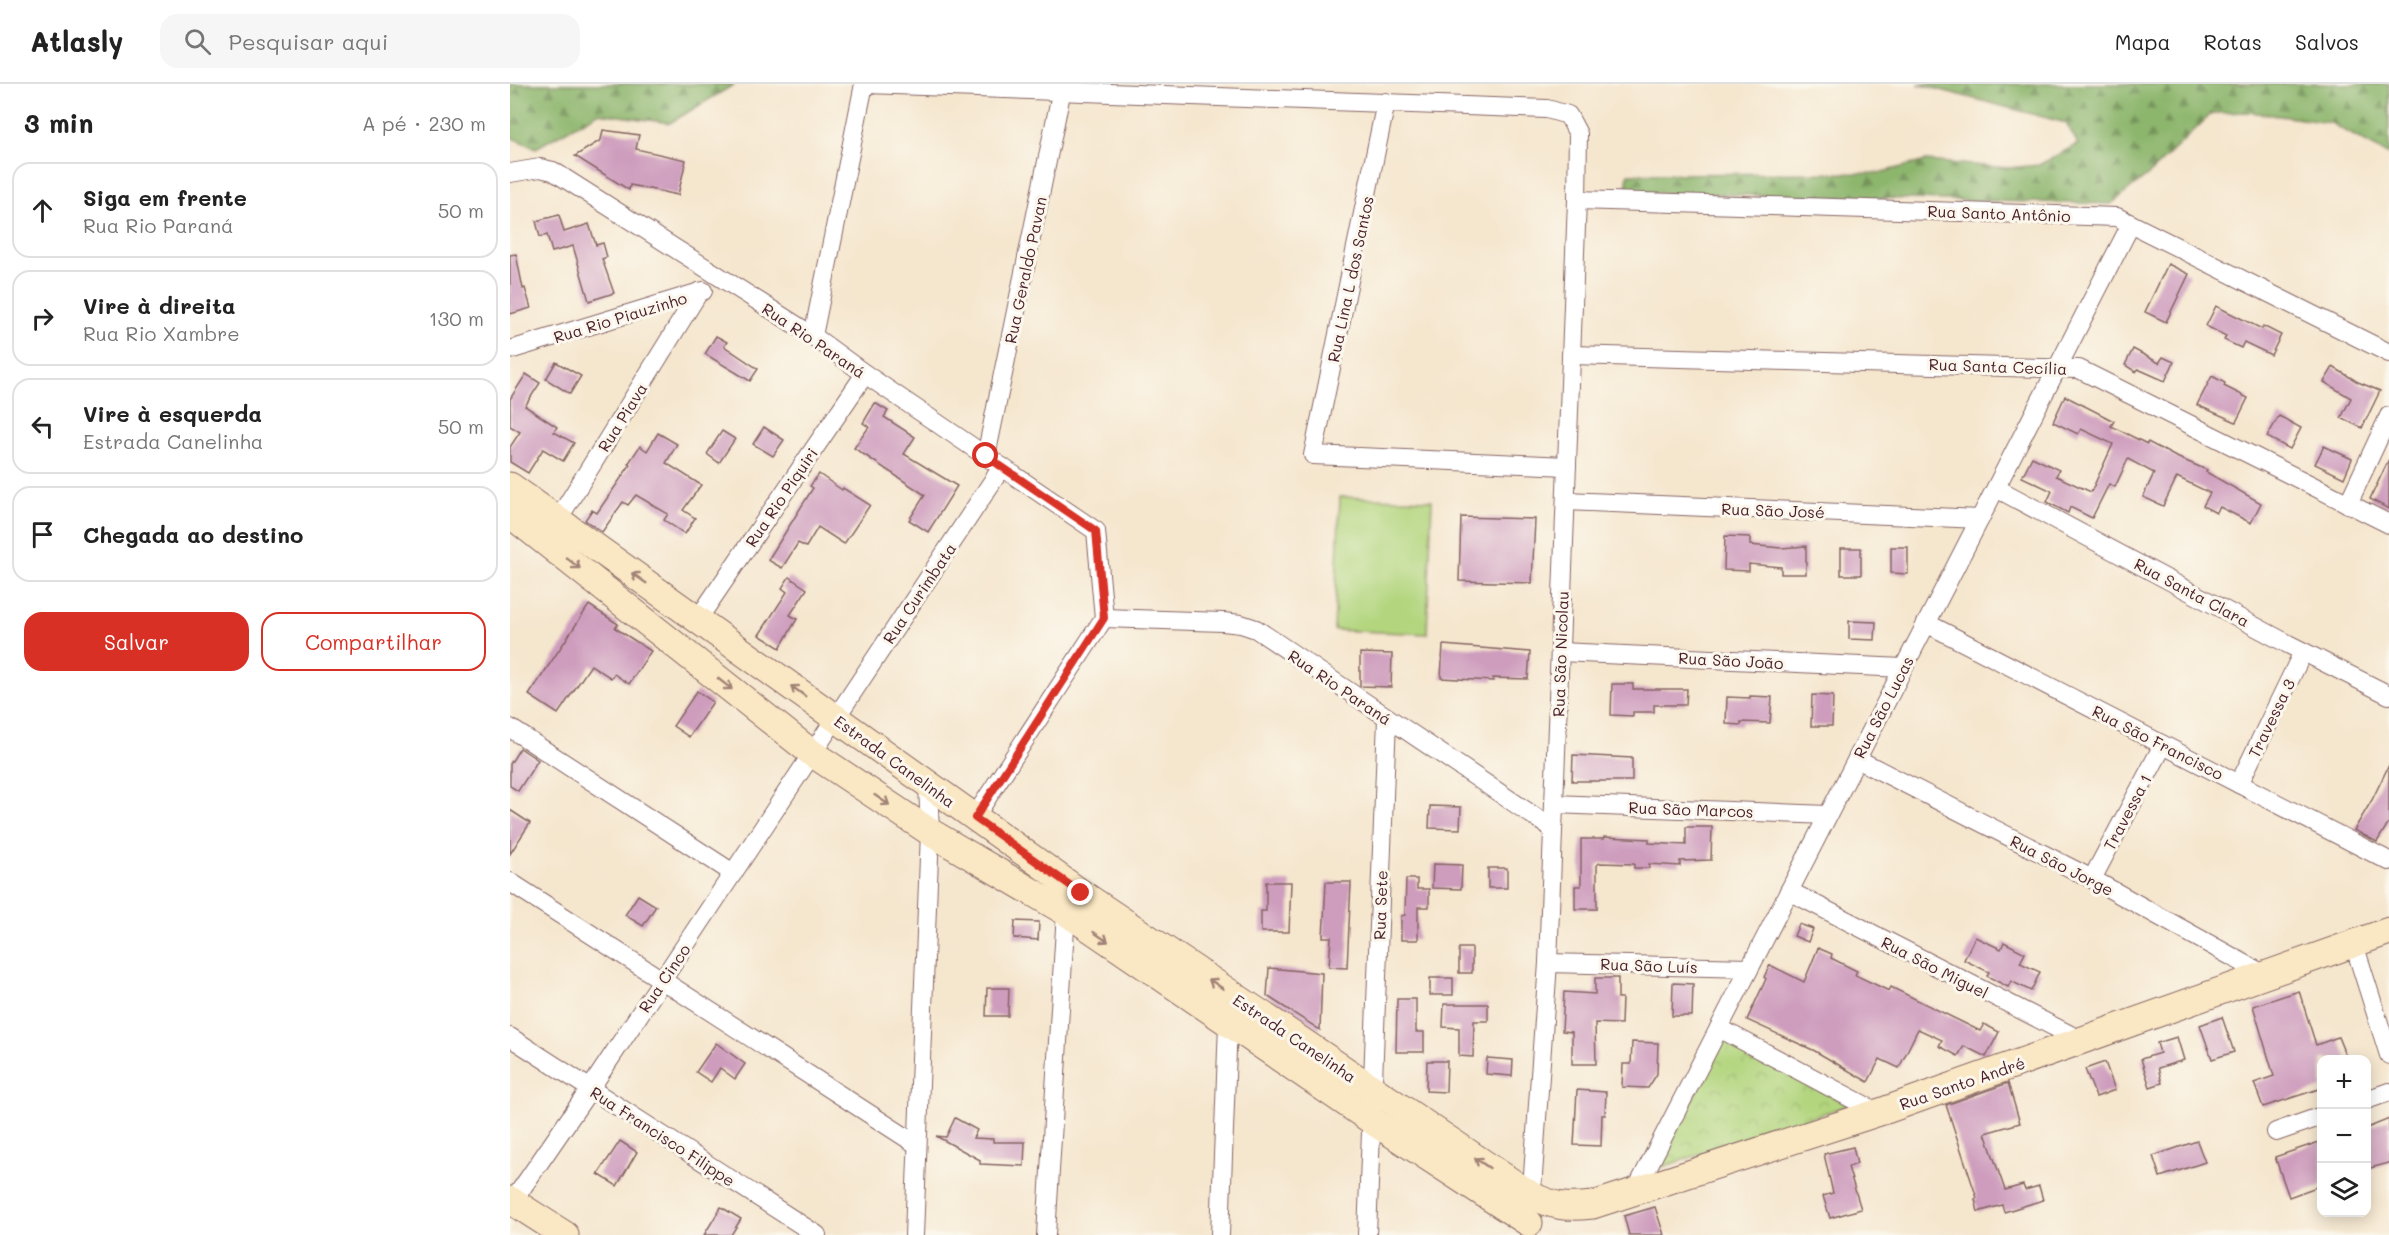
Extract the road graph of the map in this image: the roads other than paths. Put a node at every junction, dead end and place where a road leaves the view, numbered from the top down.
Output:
1 (865, 84) edge
2 (1063, 87) edge
3 (1386, 102) junction
4 (516, 171) edge
5 (1577, 200) junction
6 (2131, 224) junction
7 (729, 284) junction
8 (699, 292) junction
9 (813, 336) junction
10 (510, 350) edge
11 (2389, 353) edge
12 (1571, 355) junction
13 (2058, 368) junction
14 (865, 374) junction
15 (2389, 416) edge
16 (986, 456) junction
17 (1567, 466) junction
18 (1002, 467) junction
19 (510, 486) edge
20 (1996, 488) junction
21 (1566, 501) junction
22 (2348, 504) junction
23 (510, 514) edge
24 (1980, 519) junction
25 (2389, 524) edge
26 (551, 531) junction
27 (1104, 618) junction
28 (698, 620) junction
29 (1926, 623) junction
30 (2303, 651) junction
31 (1560, 652) junction
32 (1903, 668) junction
33 (2388, 690) edge
34 (836, 718) junction
35 (1387, 719) junction
36 (510, 728) edge
37 (2163, 745) junction
38 (813, 754) junction
39 (1857, 759) junction
40 (2239, 784) junction
41 (928, 785) junction
42 (1554, 804) junction
43 (1828, 815) junction
44 (975, 818) junction
45 (1553, 829) junction
46 (930, 832) junction
47 (2389, 861) edge
48 (733, 873) junction
49 (2091, 879) junction
50 (510, 882) edge
51 (1789, 891) junction
52 (1073, 903) junction
53 (2389, 931) edge
54 (2354, 944) junction
55 (1548, 963) junction
56 (1749, 968) junction
57 (2265, 975) junction
58 (662, 981) junction
59 (1228, 1024) junction
60 (1719, 1028) junction
61 (510, 1037) edge
62 (2082, 1041) junction
63 (2389, 1055) edge
64 (590, 1089) junction
65 (1374, 1090) junction
66 (2389, 1092) edge
67 (2371, 1099) edge
68 (1877, 1112) junction
69 (2317, 1118) edge
70 (1371, 1120) junction
71 (2276, 1132) dead end
72 (916, 1144) junction
73 (1636, 1190) junction
74 (1531, 1195) junction
75 (512, 1201) edge
76 (1529, 1229) edge
77 (565, 1235) edge
78 (817, 1235) edge
79 (914, 1235) edge
80 (1046, 1235) edge
81 (1220, 1235) edge
82 (1367, 1235) edge

1 - 2 street
1 - 9 street
2 - 3 street
2 - 16 street, Rua Geraldo Pavan
3 - 5 street, Rua São Nicolau
3 - 17 street, Rua Lina L dos Santos
4 - 7 street, Rua Rio Paraná
5 - 6 street, Rua Santo Antônio
5 - 12 street, Rua São Nicolau
6 - 11 street, Rua Santo Antônio
6 - 13 street, Rua São Lucas
7 - 8 street, Rua Rio Piauzinho
7 - 9 street, Rua Rio Paraná
8 - 10 street, Rua Rio Piauzinho
8 - 26 street, Rua Piava
9 - 14 street, Rua Rio Paraná
12 - 13 street, Rua Santa Cecília
12 - 17 street, Rua São Nicolau
13 - 20 street, Rua São Lucas
13 - 22 street, Rua Santa Cecília
14 - 16 street, Rua Rio Paraná
14 - 28 street, Rua Rio Piquiri
15 - 22 street
16 - 18 street, Rua Rio Paraná
17 - 21 street, Rua São Nicolau
18 - 27 street, Rua Rio Paraná
18 - 34 street, Rua Curimbata
19 - 26 street, Estrada Canelinha
20 - 24 street, Rua São Lucas
20 - 30 street, Rua Santa Clara
21 - 24 street, Rua São José
21 - 31 street, Rua São Nicolau
22 - 25 street, Rua Santa Cecília
23 - 26 street, Estrada Canelinha
24 - 29 street, Rua São Lucas
28 -> 26 street, Estrada Canelinha
26 -> 38 street, Estrada Canelinha
27 - 35 street, Rua Rio Paraná
27 - 44 street
34 -> 28 street, Estrada Canelinha
29 - 32 street, Rua São Lucas
29 - 37 street, Rua São Francisco
30 - 33 street, Rua Santa Clara
30 - 40 street, Travessa 3
31 - 32 street, Rua São João
31 - 42 street, Rua São Nicolau
32 - 39 street, Rua São Lucas
34 - 38 street, Rua Curimbata
34 - 41 street, Estrada Canelinha
35 - 45 street, Rua Rio Paraná
35 - 65 street, Rua Sete
36 - 48 street
37 - 40 street, Rua São Francisco
37 - 49 street, Travessa 1
38 -> 46 street, Estrada Canelinha
38 - 48 street, Rua Cinco
39 - 43 street, Rua São Lucas
39 - 49 street, Rua São Jorge
40 - 47 street, Rua São Francisco
41 - 44 street, Estrada Canelinha
41 - 46 street
42 - 43 street, Rua São Marcos
42 - 45 street, Rua São Nicolau
43 - 51 street, Rua São Lucas
44 - 52 street, Estrada Canelinha
45 - 55 street, Rua São Nicolau
46 - 52 street, Estrada Canelinha
46 - 72 street
48 - 58 street, Rua Cinco
49 - 57 street, Rua São Jorge
50 - 58 street
51 - 56 street, Rua São Lucas
51 - 62 street, Rua São Miguel
52 -> 59 street, Estrada Canelinha
65 -> 52 street, Estrada Canelinha
52 - 80 street
53 - 54 street, Rua Santo André
54 - 57 street, Rua Santo André
54 - 63 street
55 - 56 street, Rua São Luís
55 - 74 street, Rua São Nicolau
56 - 60 street, Rua São Lucas
57 - 62 street, Rua Santo André
58 - 64 street, Rua Cinco
58 - 72 street
59 - 70 street, Estrada Canelinha
59 - 81 street
60 - 68 street
60 - 73 street, Rua São Lucas
61 - 64 street, Rua Francisco Filippe
62 - 68 street, Rua Santo André
64 - 75 street, Rua Cinco
64 - 78 street, Rua Francisco Filippe
65 - 70 street, Rua Sete
74 -> 65 street, Estrada Canelinha
66 - 67 street
68 - 73 street, Rua Santo André
69 - 71 street
70 - 76 street, Estrada Canelinha
70 - 82 street, Rua Sete
72 - 79 street
73 - 74 street, Rua Santo André
74 - 76 street, Estrada Canelinha
75 - 77 street

